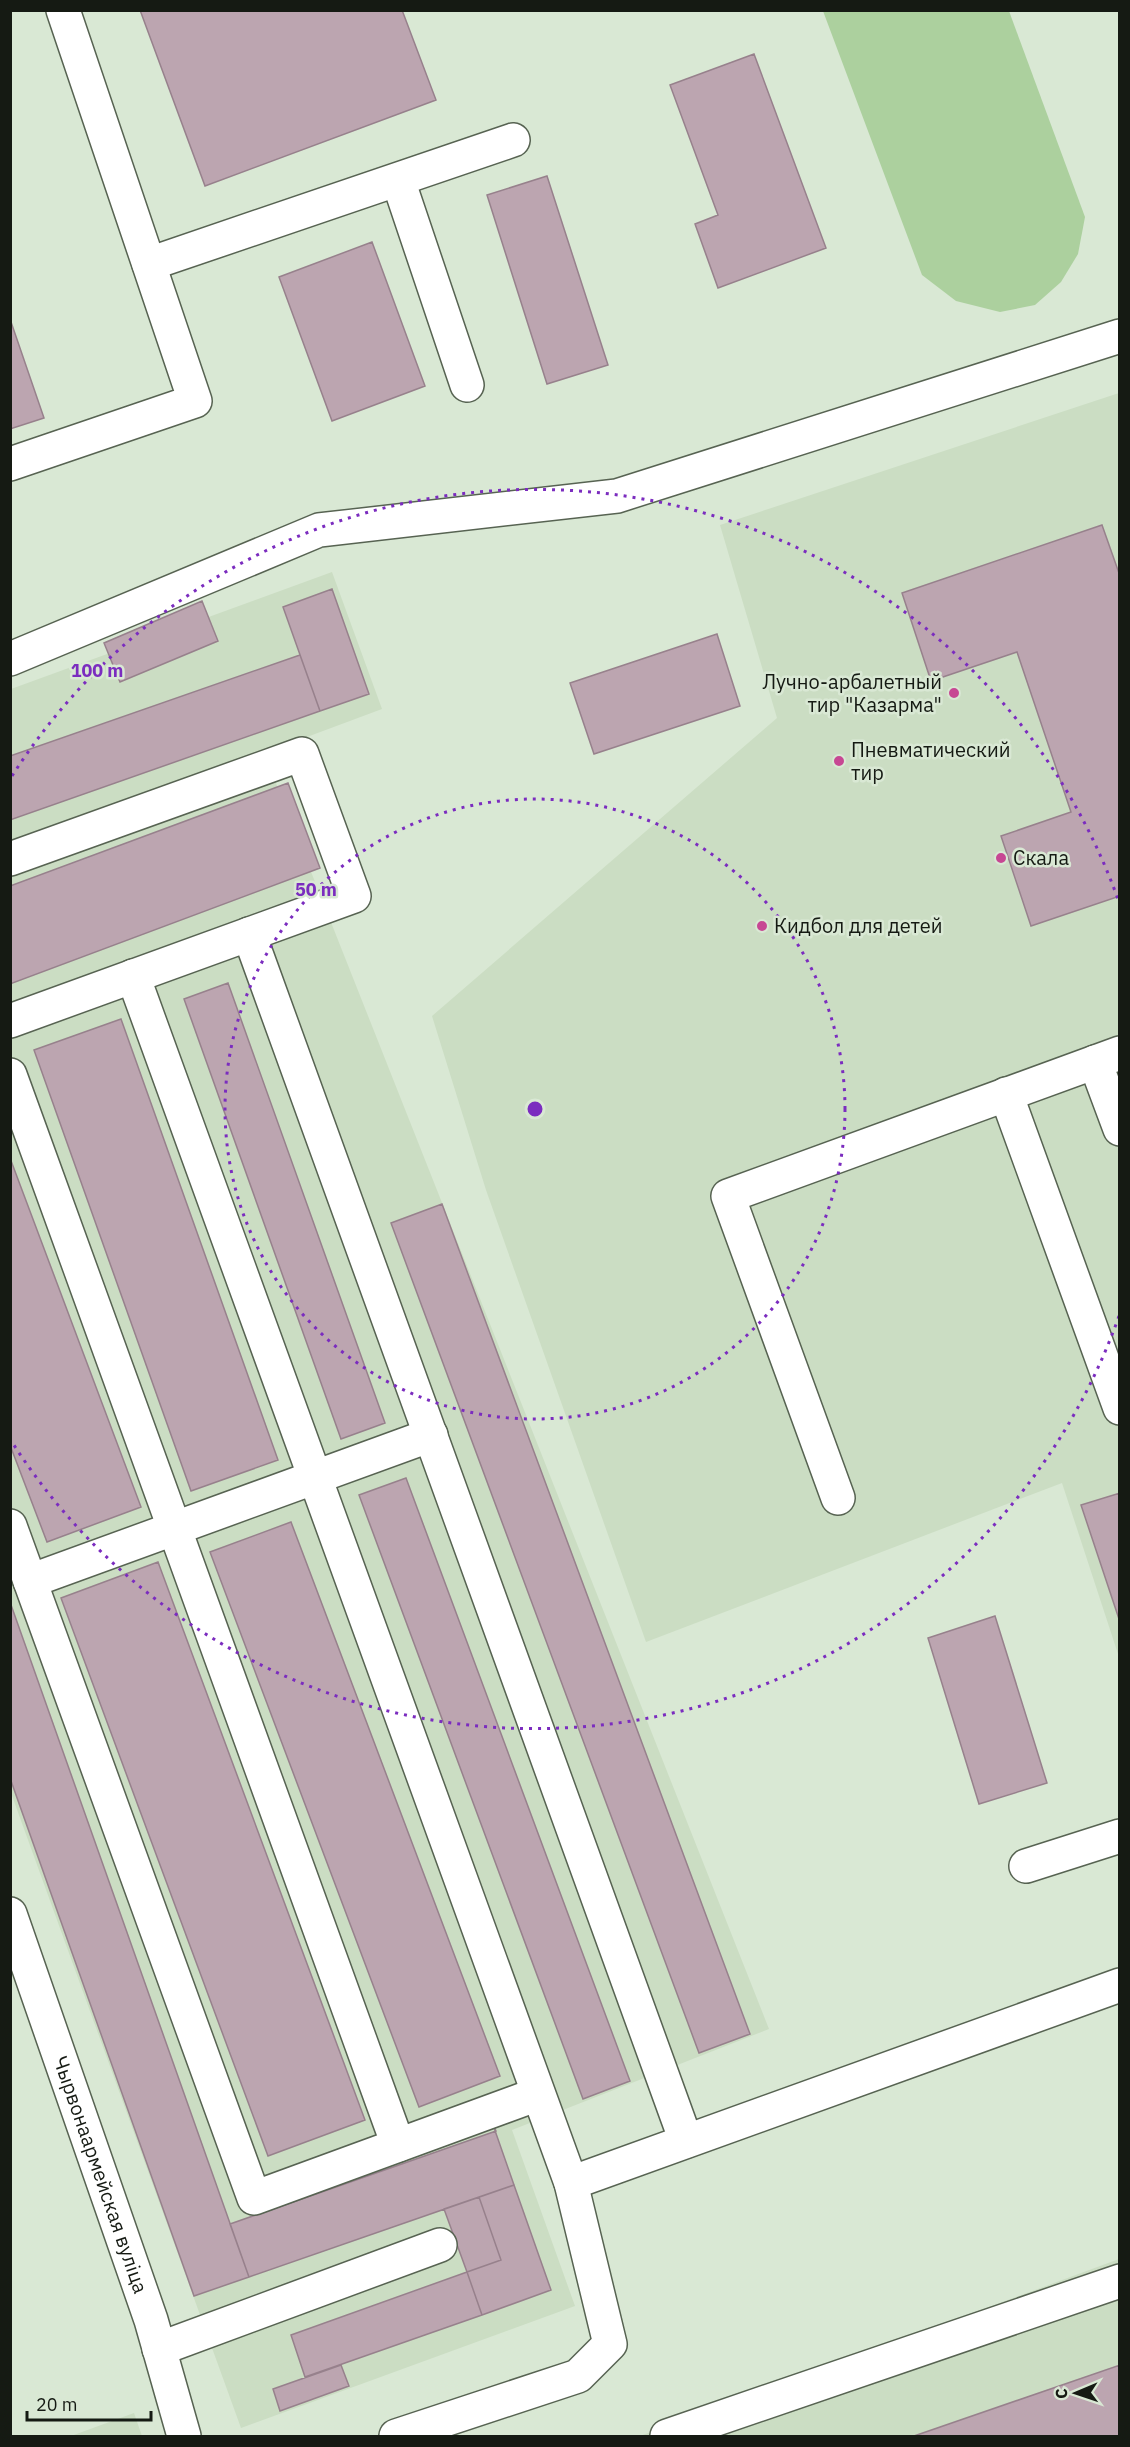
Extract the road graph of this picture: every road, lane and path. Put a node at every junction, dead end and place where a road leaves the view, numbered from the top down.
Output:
1 (63, 10) edge
2 (513, 140) dead end
3 (398, 180) junction
4 (149, 264) junction
5 (1119, 336) edge
6 (467, 385) dead end
7 (10, 464) edge
8 (10, 659) edge
9 (10, 859) edge
10 (249, 934) junction
11 (134, 976) junction
12 (10, 1021) edge
13 (1107, 1058) edge
14 (10, 1075) edge
15 (1006, 1094) junction
16 (1119, 1128) edge
17 (1119, 1408) edge
18 (431, 1436) junction
19 (315, 1478) junction
20 (838, 1498) dead end
21 (10, 1526) edge
22 (175, 1528) junction
23 (30, 1581) junction
24 (1119, 1836) edge
25 (1026, 1866) dead end
26 (10, 1914) edge
27 (1119, 1985) edge
28 (538, 2094) junction
29 (686, 2141) junction
30 (398, 2145) junction
31 (570, 2183) junction
32 (440, 2245) dead end
33 (1119, 2281) edge
34 (159, 2349) junction
35 (184, 2436) edge
36 (396, 2436) edge
37 (667, 2436) edge

1 - 4 street
2 - 3 street
3 - 4 street
3 - 6 street
4 - 7 street
5 - 8 street
9 - 10 street
10 - 11 street
10 - 18 street
11 - 12 street
11 - 19 street
13 - 15 street
13 - 16 street
14 - 22 street
15 - 17 street
15 - 20 street
18 - 19 street
18 - 29 street
19 - 22 street
19 - 28 street
21 - 23 street
22 - 23 street
22 - 30 street
23 - 30 street
24 - 25 street
26 - 34 street, Чырвонаармейская вуліца
27 - 29 street
28 - 30 street
28 - 31 street
29 - 31 street
31 - 36 street
32 - 34 street
33 - 37 street
34 - 35 street, Чырвонаармейская вуліца

